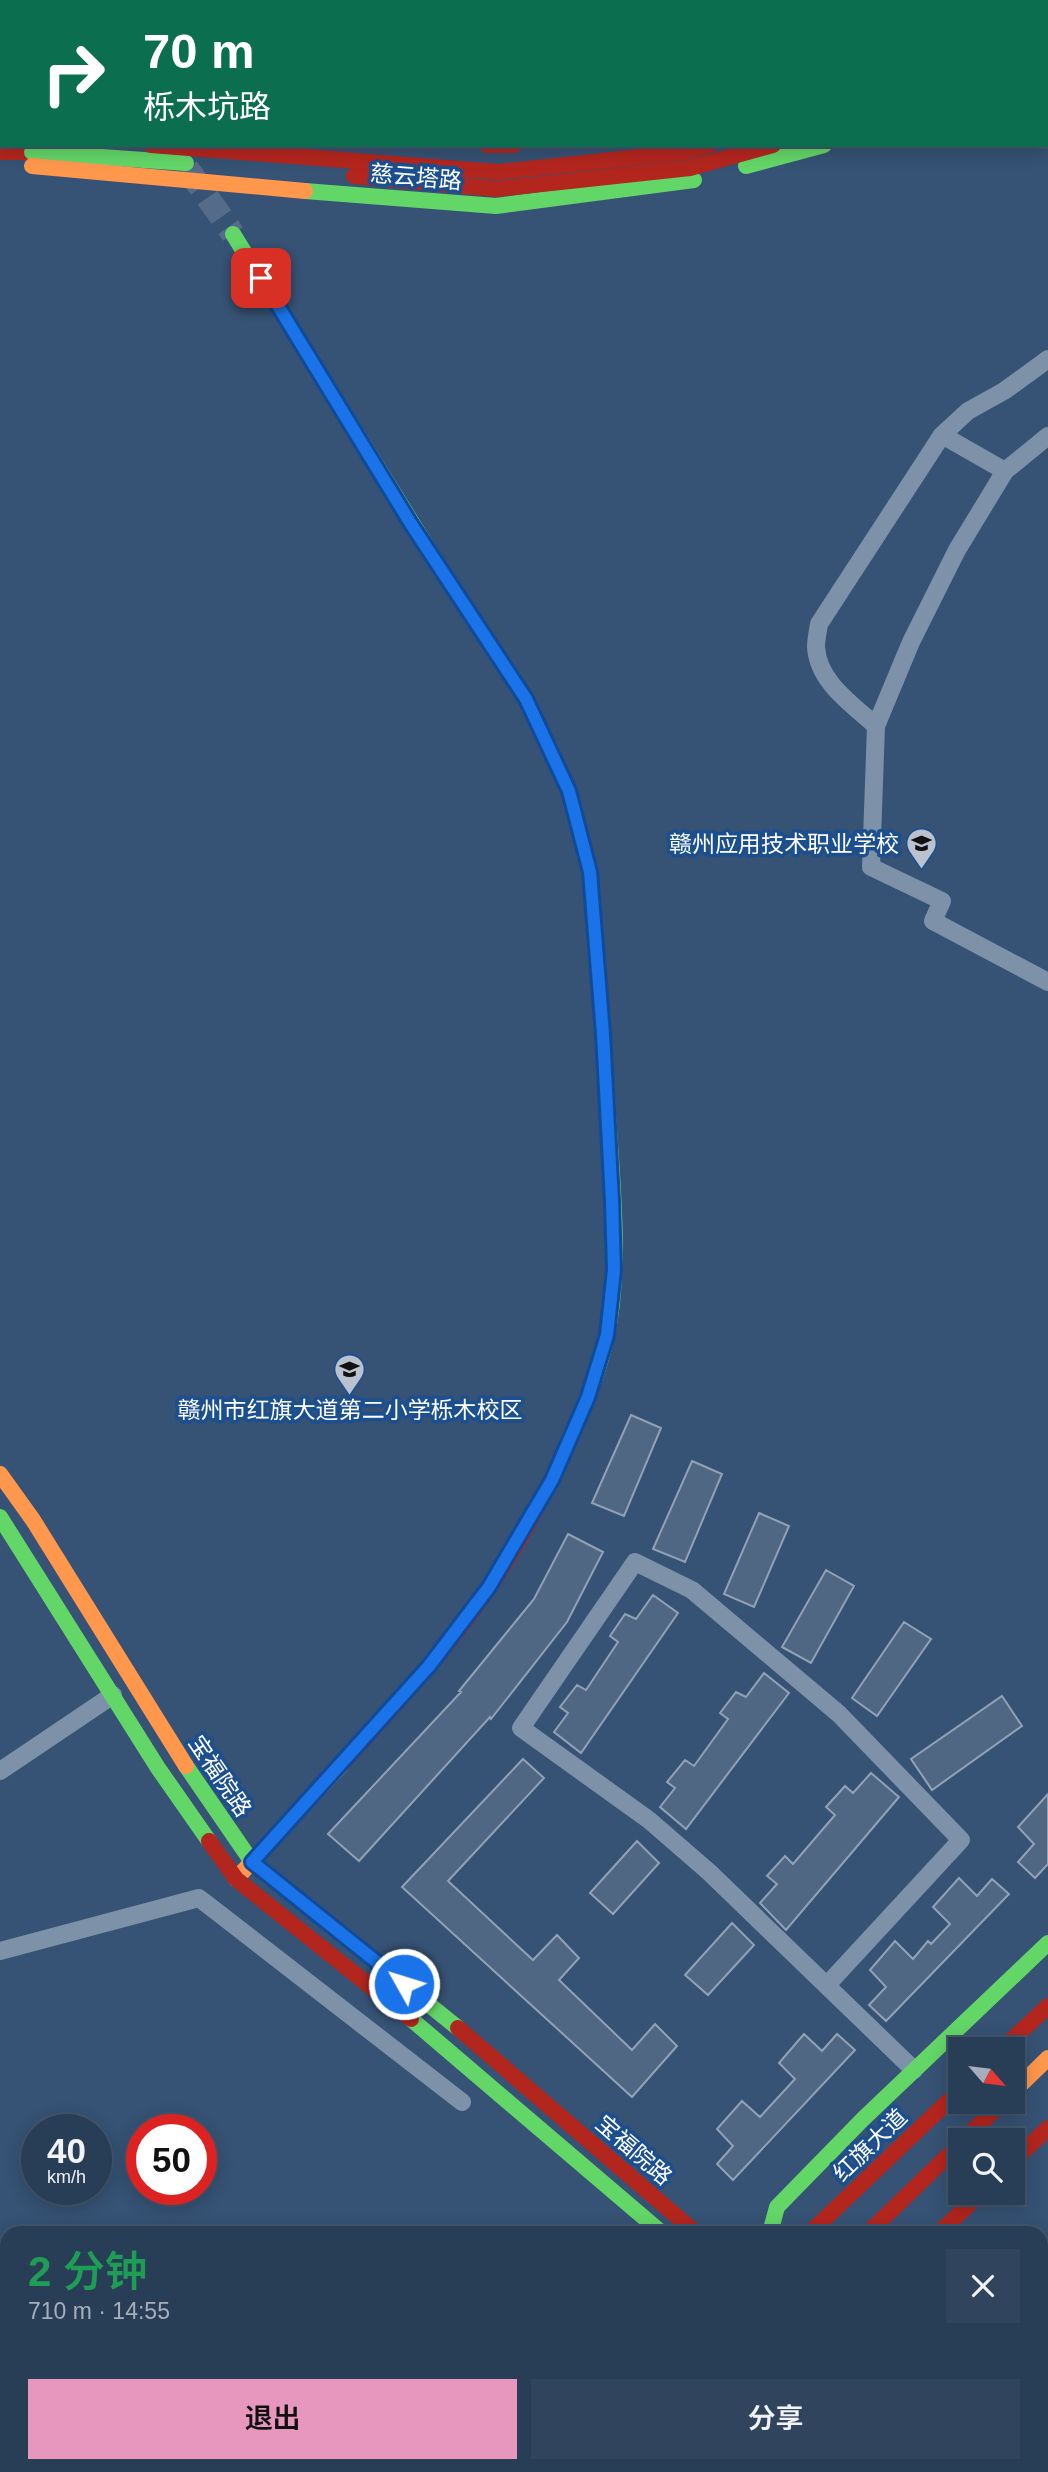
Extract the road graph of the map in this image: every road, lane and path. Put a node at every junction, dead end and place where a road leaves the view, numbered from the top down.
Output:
1 (177, 147) edge
2 (703, 147) edge
3 (766, 147) edge
4 (817, 147) edge
5 (0, 152) edge
6 (32, 159) junction
7 (0, 164) edge
8 (233, 234) tunnel mouth
9 (1048, 359) edge
10 (942, 435) junction
11 (1048, 436) edge
12 (1005, 471) junction
13 (876, 726) junction
14 (1048, 982) edge
15 (0, 1474) edge
16 (0, 1517) edge
17 (133, 1682) junction
18 (113, 1695) junction
19 (0, 1772) edge
20 (252, 1862) junction
21 (236, 1879) junction
22 (1048, 1943) edge
23 (0, 1951) edge
24 (827, 1985) junction
25 (1048, 2006) edge
26 (1015, 2037) edge
27 (1048, 2058) edge
28 (914, 2070) junction
29 (1026, 2079) edge
30 (948, 2101) edge
31 (462, 2102) dead end
32 (991, 2114) edge
33 (976, 2128) edge
34 (1048, 2128) edge
35 (1025, 2150) edge
36 (948, 2156) edge
37 (968, 2205) edge
38 (654, 2226) edge
39 (688, 2226) edge
40 (772, 2226) edge
41 (817, 2226) edge
42 (875, 2226) edge
43 (946, 2226) edge

1 - 2 main road, bridge
3 - 6 main road, 慈云塔路, bridge
4 - 6 main road, 慈云塔路, bridge
5 - 6 main road, 慈云塔路
6 - 7 main road, 慈云塔路
8 - 20 main road
9 - 10 street
10 - 12 street
10 - 13 street
11 - 12 street
12 - 13 street
13 - 14 street
15 - 17 main road, 宝福院路
16 - 18 main road, 宝福院路
17 - 18 main road
17 - 20 main road, 宝福院路
18 - 19 street
18 - 21 main road, 宝福院路
20 - 21 main road
20 - 39 main road, 宝福院路
21 - 38 main road, 宝福院路
22 - 28 main road
23 - 31 street
24 - 24 street
24 - 28 street
25 - 26 main road
27 - 29 main road
28 - 40 main road
30 - 41 main road, 红旗大道
32 - 33 main road
34 - 35 main road
36 - 42 main road
37 - 43 main road

